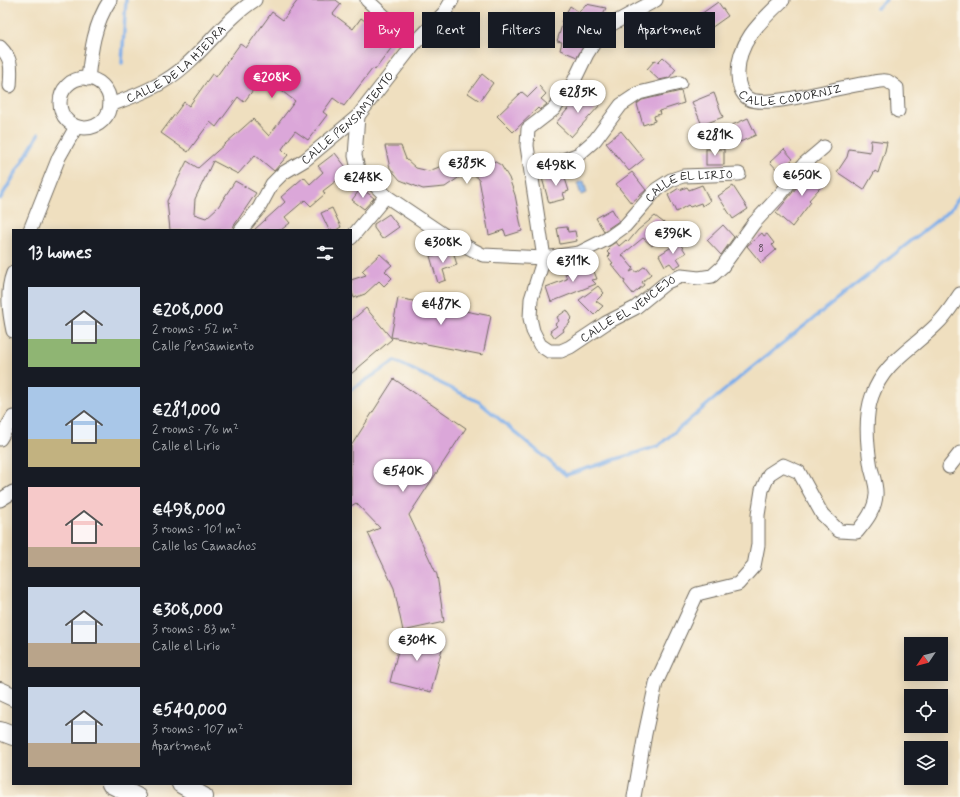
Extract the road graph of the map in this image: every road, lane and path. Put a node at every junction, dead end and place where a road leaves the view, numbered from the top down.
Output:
1 (110, 0) edge
2 (255, 0) edge
3 (367, 0) edge
4 (452, 0) edge
5 (656, 0) edge
6 (783, 0) edge
7 (380, 12) edge
8 (414, 44) edge
9 (0, 47) edge
10 (411, 48) edge
11 (88, 78) junction
12 (680, 83) dead end
13 (10, 86) dead end
14 (110, 105) junction
15 (898, 111) dead end
16 (358, 116) junction
17 (76, 127) junction
18 (824, 147) dead end
19 (532, 172) junction
20 (739, 174) dead end
21 (386, 196) junction
22 (30, 229) edge
23 (242, 229) edge
24 (352, 237) edge
25 (544, 258) junction
26 (12, 276) edge
27 (960, 294) edge
28 (12, 326) edge
29 (12, 419) edge
30 (0, 439) edge
31 (960, 453) edge
32 (949, 467) dead end
33 (12, 493) edge
34 (0, 500) edge
35 (0, 691) edge
36 (12, 697) edge
37 (0, 731) edge
38 (12, 736) edge
39 (113, 785) edge
40 (183, 785) edge
41 (137, 797) edge
42 (204, 797) edge
43 (634, 797) edge

1 - 11 street
2 - 14 street, CALLE DE LA HIEDRA
3 - 7 street
4 - 8 street, CALLE PENSAMIENTO
5 - 19 street
6 - 15 street, CALLE CODORNIZ
9 - 13 street
10 - 16 street, CALLE PENSAMIENTO
11 - 14 street
11 - 17 street
12 - 19 street
14 - 17 street
16 - 21 street, CALLE EL LIRIO
16 - 23 street, CALLE PENSAMIENTO
17 - 22 street
18 - 25 street, CALLE EL VENCEJO
19 - 25 street
20 - 25 street, CALLE EL LIRIO
21 - 24 street
21 - 25 street, CALLE EL LIRIO
26 - 28 street
27 - 43 street
29 - 30 street
31 - 32 street
33 - 34 street
35 - 36 highway
37 - 38 highway
39 - 41 highway
40 - 42 highway

